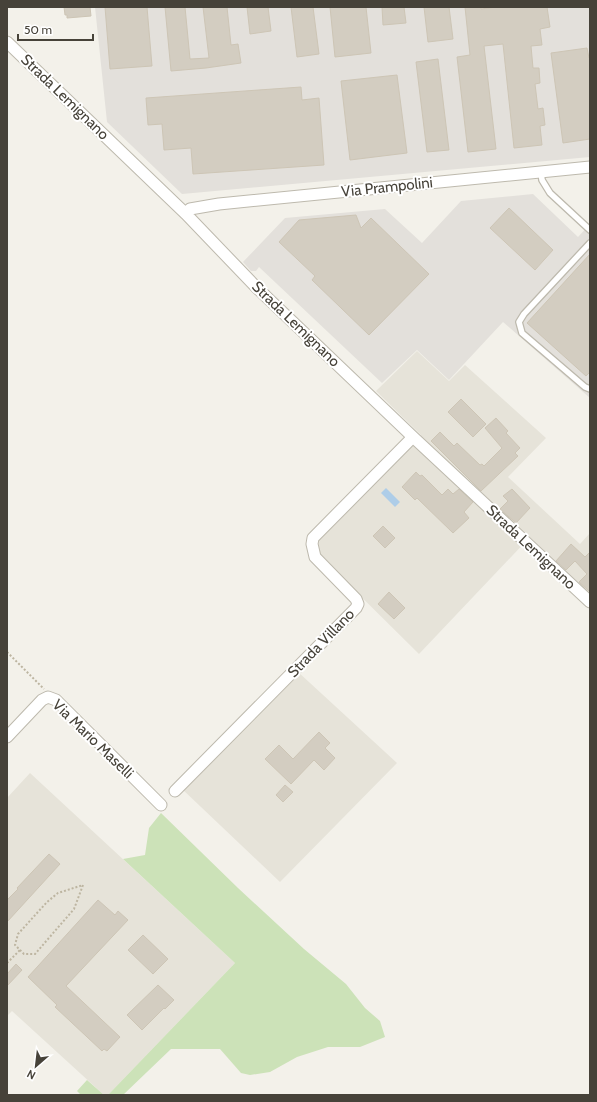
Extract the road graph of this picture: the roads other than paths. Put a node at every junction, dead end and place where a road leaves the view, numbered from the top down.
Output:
1 (7, 42) edge
2 (590, 167) edge
3 (541, 172) junction
4 (186, 214) junction
5 (590, 230) edge
6 (590, 243) edge
7 (590, 390) edge
8 (414, 437) junction
9 (590, 602) edge
10 (7, 737) edge
11 (175, 791) dead end
12 (161, 805) dead end

1 - 4 street, Strada Lemignano
2 - 3 street, Via Prampolini
3 - 4 street, Via Prampolini
3 - 5 lane
4 - 8 street, Strada Lemignano
6 - 7 lane
8 - 9 street, Strada Lemignano
8 - 11 street, Strada Villano
10 - 12 street, Via Mario Maselli

